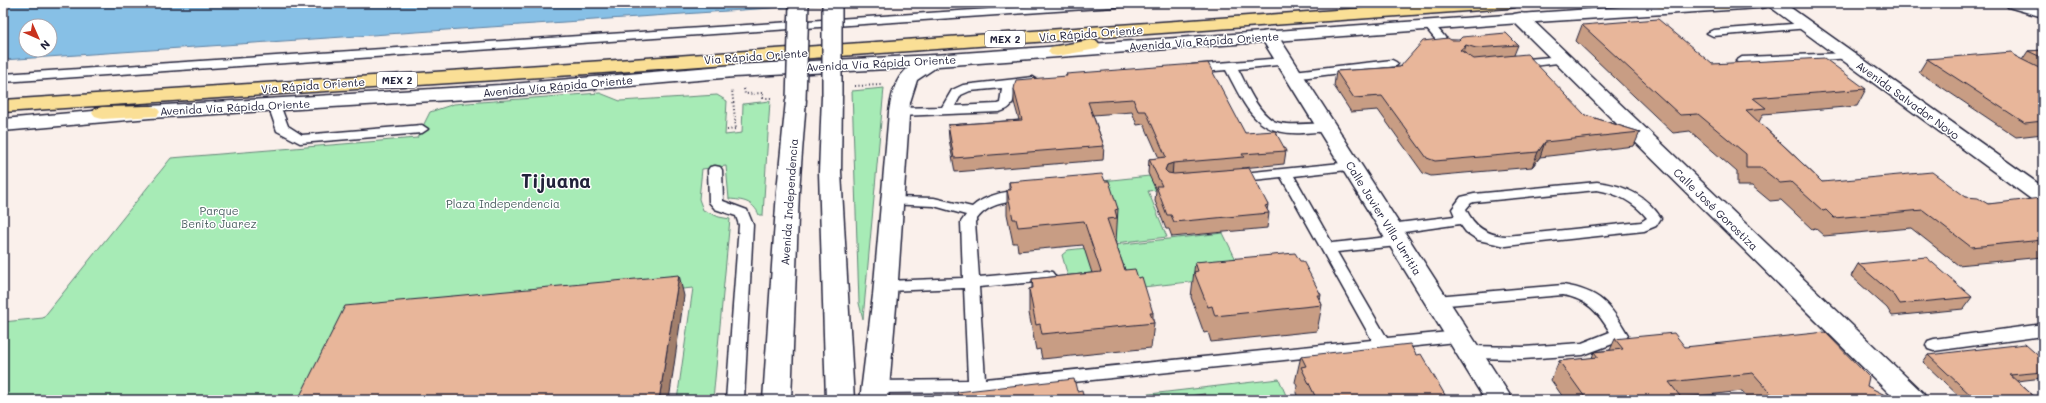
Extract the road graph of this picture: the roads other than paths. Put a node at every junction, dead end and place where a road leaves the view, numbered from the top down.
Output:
1 (799, 3) edge
2 (832, 3) edge
3 (1130, 3) edge
4 (1663, 3) edge
5 (1760, 3) edge
6 (1773, 3) edge
7 (2014, 3) edge
8 (1726, 4) junction
9 (1514, 10) edge
10 (2043, 12) edge
11 (1218, 24) junction
12 (1429, 25) junction
13 (1805, 26) junction
14 (1713, 33) dead end
15 (1269, 36) junction
16 (1057, 51) junction
17 (1452, 51) edge
18 (1848, 56) junction
19 (1562, 60) junction
20 (934, 61) junction
21 (1742, 61) edge
22 (1392, 64) dead end
23 (1502, 65) edge
24 (1230, 66) junction
25 (1289, 68) junction
26 (1183, 70) edge
27 (3, 78) edge
28 (1049, 80) edge
29 (1009, 83) junction
30 (274, 104) junction
31 (3, 106) edge
32 (946, 110) junction
33 (150, 112) junction
34 (899, 112) junction
35 (3, 114) edge
36 (3, 125) edge
37 (1326, 127) junction
38 (422, 129) dead end
39 (1351, 166) junction
40 (715, 170) dead end
41 (1285, 173) junction
42 (1217, 179) edge
43 (1037, 194) edge
44 (2043, 197) edge
45 (892, 201) junction
46 (973, 212) junction
47 (1462, 219) junction
48 (1394, 235) junction
49 (1329, 248) junction
50 (1047, 276) edge
51 (971, 283) junction
52 (886, 286) junction
53 (1436, 301) junction
54 (2043, 330) edge
55 (1383, 345) junction
56 (1464, 345) junction
57 (1934, 345) dead end
58 (977, 386) junction
59 (875, 393) edge
60 (735, 400) edge
61 (777, 400) edge
62 (840, 400) edge
63 (1499, 400) edge
64 (1913, 400) edge

1 - 61 main road, Avenida Independencia, bridge
2 - 62 main road, bridge
3 - 27 lane
4 - 8 highway
5 - 8 main road, Avenida Vía Rápida Oriente
6 - 13 main road, Avenida Salvador Novo
7 - 10 main road
8 - 9 main road, Avenida Vía Rápida Oriente
9 - 11 highway, Vía Rápida Oriente / MEX 2
9 - 12 main road, Avenida Vía Rápida Oriente
9 - 19 main road, Calle José Gorostiza
11 - 16 highway
11 - 31 highway, Vía Rápida Oriente / MEX 2
12 - 15 main road, Avenida Vía Rápida Oriente
12 - 17 lane
13 - 14 lane
13 - 18 main road, Avenida Salvador Novo
15 - 16 main road, Avenida Vía Rápida Oriente
15 - 25 main road, Calle Javier Villa Urritia
16 - 20 main road, Avenida Vía Rápida Oriente
18 - 21 lane
18 - 44 main road, Avenida Salvador Novo
19 - 23 lane
19 - 64 main road, Calle José Gorostiza
20 - 30 main road, Avenida Vía Rápida Oriente
20 - 34 main road
22 - 25 lane
24 - 25 lane
24 - 26 lane
24 - 37 lane
25 - 37 main road, Calle Javier Villa Urritia
28 - 29 lane
29 - 32 lane
29 - 32 lane
30 - 33 main road, Avenida Vía Rápida Oriente
30 - 38 lane
32 - 34 lane
33 - 35 highway
33 - 36 main road, Avenida Vía Rápida Oriente
34 - 45 main road
37 - 39 main road, Calle Javier Villa Urritia
39 - 41 lane
39 - 48 main road, Calle Javier Villa Urritia
40 - 60 lane
41 - 42 lane
41 - 49 lane
43 - 46 lane
45 - 46 lane
45 - 52 main road
46 - 51 lane
47 - 47 lane
47 - 48 lane
48 - 49 lane
48 - 53 main road, Calle Javier Villa Urritia
49 - 55 lane
50 - 51 lane
51 - 52 lane
51 - 58 lane
52 - 59 main road
53 - 56 main road, Calle Javier Villa Urritia
53 - 56 lane
54 - 57 lane
55 - 56 lane
55 - 58 lane
56 - 63 main road, Calle Javier Villa Urritia
58 - 59 lane

